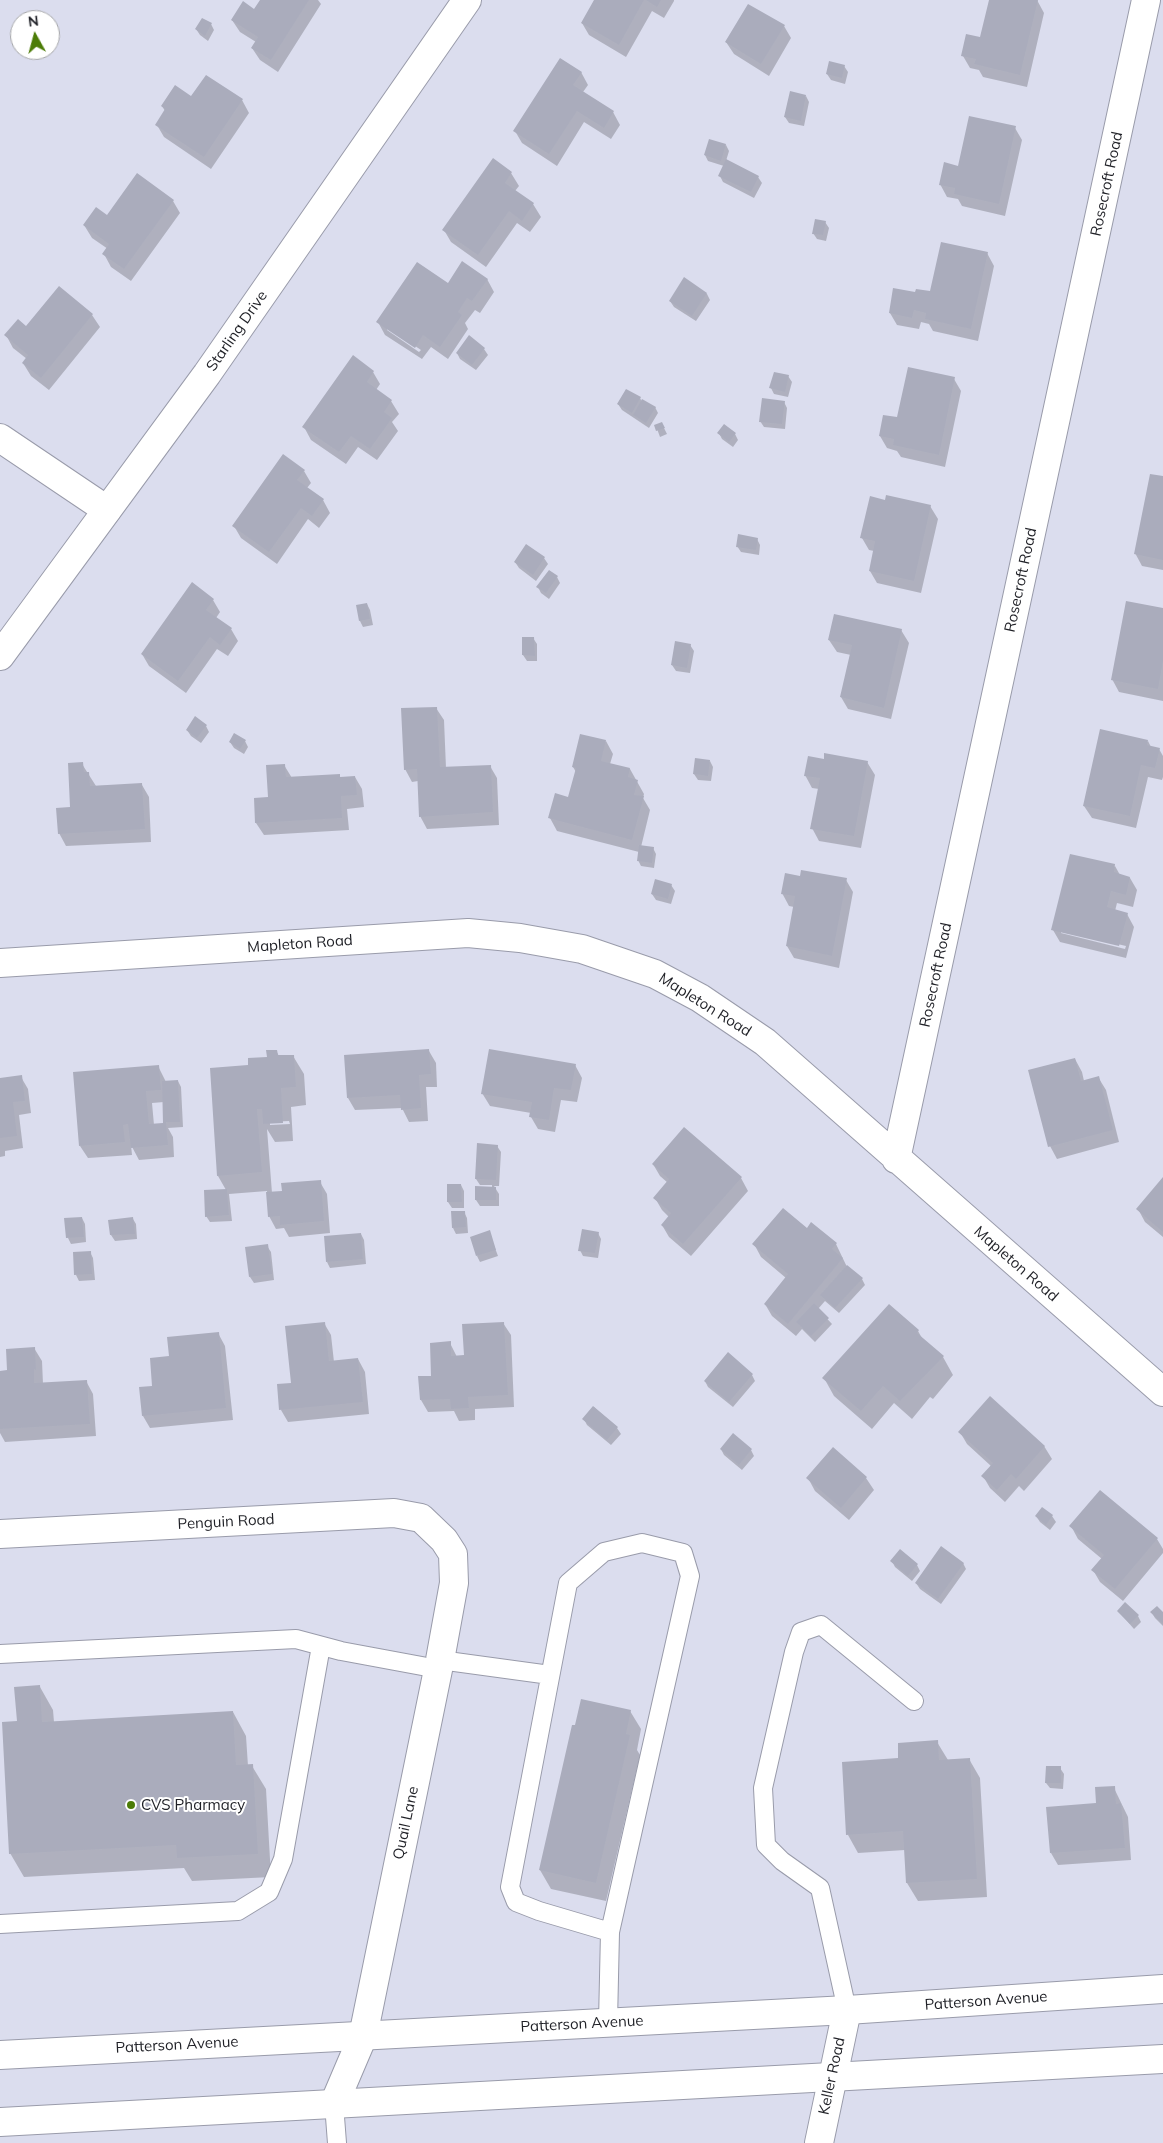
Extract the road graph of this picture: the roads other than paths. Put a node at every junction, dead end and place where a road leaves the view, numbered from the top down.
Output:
1 (467, 0) edge
2 (1146, 0) edge
3 (0, 438) edge
4 (107, 510) junction
5 (0, 656) edge
6 (0, 963) edge
7 (896, 1159) junction
8 (1163, 1392) edge
9 (0, 1534) edge
10 (444, 1540) joint
11 (321, 1646) junction
12 (0, 1654) edge
13 (439, 1665) junction
14 (550, 1675) junction
15 (914, 1701) dead end
16 (0, 1924) edge
17 (610, 1932) junction
18 (1163, 1989) edge
19 (847, 2010) junction
20 (608, 2022) junction
21 (363, 2036) junction
22 (0, 2055) edge
23 (1163, 2059) edge
24 (831, 2077) junction
25 (334, 2104) junction
26 (0, 2122) edge
27 (337, 2143) edge
28 (819, 2143) edge

1 - 4 street, Starling Drive
2 - 7 street, Rosecroft Road
3 - 4 street
4 - 5 street, Starling Drive
6 - 7 street, Mapleton Road
7 - 8 street, Mapleton Road
9 - 10 street, Penguin Road
10 - 13 street, Quail Lane
11 - 12 lane
11 - 13 lane
11 - 16 lane
13 - 14 lane
13 - 21 street, Quail Lane
14 - 17 lane
14 - 17 lane
15 - 19 lane
17 - 20 lane
18 - 19 street, Patterson Avenue
19 - 20 street, Patterson Avenue
19 - 24 street, Keller Road
20 - 21 street, Patterson Avenue
21 - 22 street, Patterson Avenue
21 - 25 street, Quail Lane
23 - 24 street
24 - 25 street
24 - 28 street, Keller Road
25 - 26 street
25 - 27 lane

